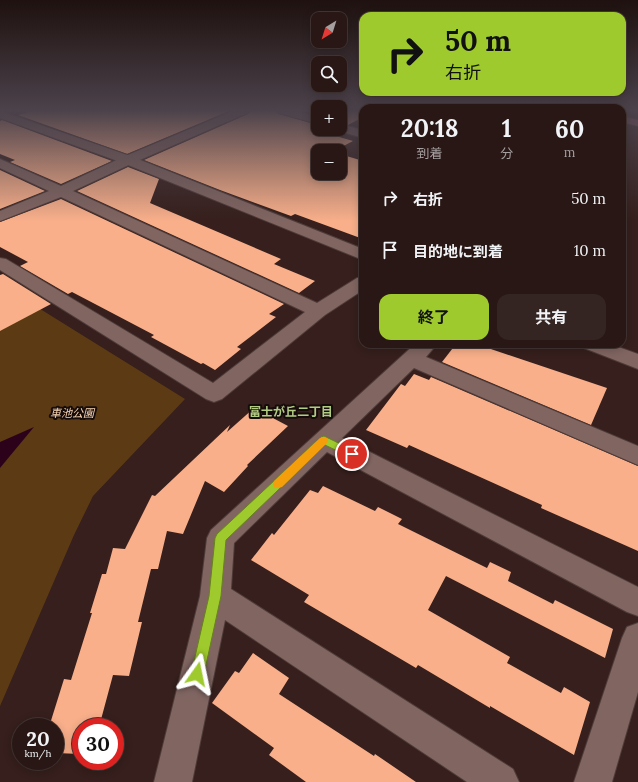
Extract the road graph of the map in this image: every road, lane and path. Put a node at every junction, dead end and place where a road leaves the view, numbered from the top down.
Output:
1 (93, 147) edge
2 (157, 147) edge
3 (128, 160) junction
4 (0, 163) edge
5 (60, 192) junction
6 (0, 216) edge
7 (359, 253) edge
8 (0, 263) edge
9 (359, 285) edge
10 (318, 311) junction
11 (601, 348) edge
12 (420, 352) edge
13 (638, 362) edge
14 (324, 440) junction
15 (638, 456) edge
16 (215, 596) junction
17 (638, 602) edge
18 (638, 638) edge
19 (173, 782) edge
20 (500, 782) edge
21 (593, 782) edge

1 - 3 street
2 - 3 street
3 - 5 street
3 - 7 street
4 - 5 street
5 - 6 street
5 - 10 street
8 - 10 street
9 - 10 street
11 - 13 street
12 - 14 street
12 - 15 street
14 - 16 street
14 - 17 street
16 - 19 street
16 - 20 street
18 - 21 street

